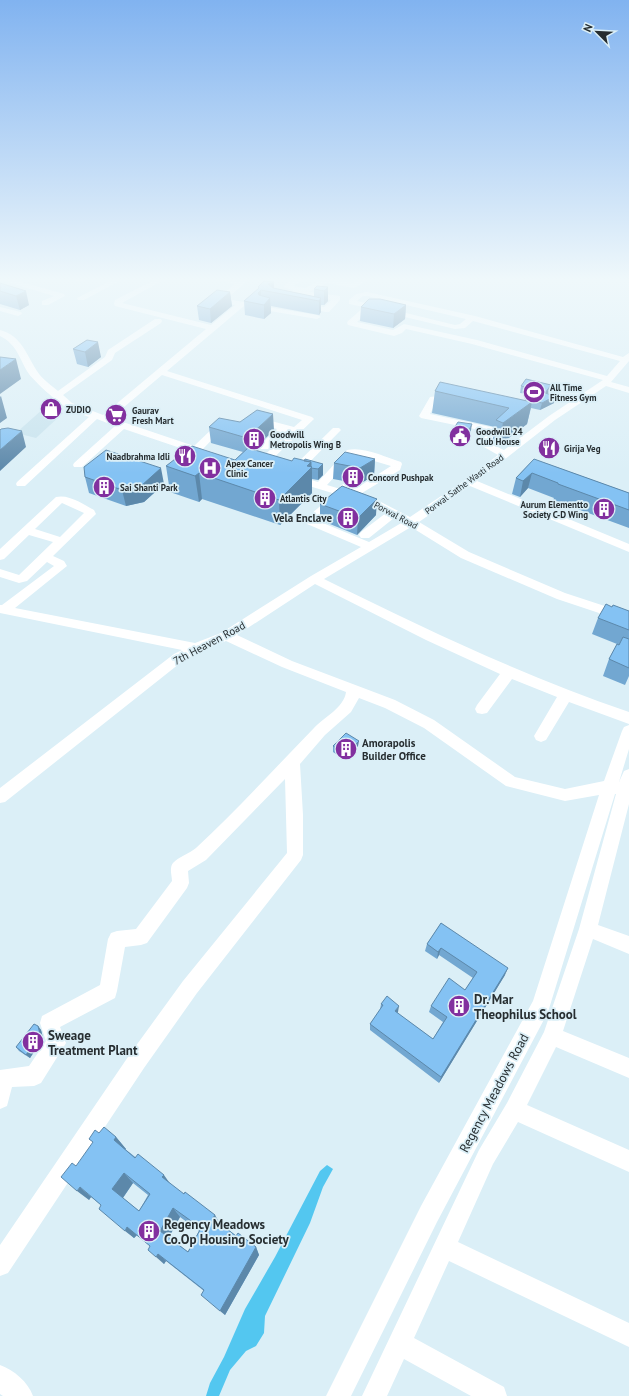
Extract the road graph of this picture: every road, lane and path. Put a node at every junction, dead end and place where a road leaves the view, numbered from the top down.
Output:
1 (16, 343) edge
2 (125, 343) edge
3 (195, 343) edge
4 (478, 343) edge
5 (569, 343) edge
6 (627, 358) edge
7 (160, 372) junction
8 (607, 381) junction
9 (629, 390) edge
10 (58, 395) junction
11 (462, 406) edge
12 (100, 417) junction
13 (531, 421) edge
14 (122, 425) junction
15 (543, 425) junction
16 (284, 428) junction
17 (336, 430) dead end
18 (296, 432) junction
19 (264, 447) dead end
20 (196, 450) junction
21 (505, 455) junction
22 (216, 456) edge
23 (78, 464) dead end
24 (270, 472) edge
25 (469, 482) junction
26 (323, 483) junction
27 (21, 484) dead end
28 (345, 494) junction
29 (393, 513) junction
30 (411, 522) junction
31 (27, 530) junction
32 (367, 541) junction
33 (61, 542) junction
34 (629, 548) edge
35 (0, 556) edge
36 (45, 556) junction
37 (0, 573) edge
38 (315, 579) junction
39 (2, 610) edge
40 (629, 619) edge
41 (226, 636) junction
42 (196, 648) junction
43 (510, 671) junction
44 (353, 689) junction
45 (566, 694) junction
46 (482, 709) dead end
47 (629, 718) edge
48 (629, 730) edge
49 (541, 736) dead end
50 (292, 762) junction
51 (623, 786) edge
52 (0, 797) edge
53 (588, 929) junction
54 (629, 945) edge
55 (552, 1036) junction
56 (629, 1068) edge
57 (0, 1099) edge
58 (514, 1110) junction
59 (629, 1161) edge
60 (444, 1247) junction
61 (0, 1265) edge
62 (629, 1335) edge
63 (399, 1343) junction
64 (0, 1377) edge
65 (21, 1396) edge
66 (338, 1396) edge
67 (374, 1396) edge
68 (495, 1396) edge

1 - 10 street
2 - 10 street
3 - 7 street
4 - 8 street
5 - 6 street
6 - 8 street, Porwal Sathe Wasti Road
7 - 12 street
7 - 18 street
8 - 9 street
8 - 15 street, Porwal Sathe Wasti Road
10 - 12 street
11 - 21 street
12 - 14 street
12 - 27 street
13 - 15 street
14 - 20 street
14 - 23 street
15 - 21 street, Porwal Sathe Wasti Road
16 - 18 street
16 - 19 street
16 - 20 street
17 - 26 street, Porwal Road
18 - 24 street
20 - 22 street
21 - 25 street, Porwal Sathe Wasti Road
25 - 30 street, Porwal Sathe Wasti Road
25 - 34 street
26 - 26 street
26 - 28 street, Porwal Road
28 - 29 street, Porwal Road
28 - 32 street
29 - 30 street, Porwal Road
29 - 32 street
30 - 32 street, 7th Heaven Road
30 - 40 street, Porwal Road
31 - 33 street
31 - 33 street
31 - 35 street
32 - 38 street, 7th Heaven Road
33 - 36 street
36 - 37 street
36 - 39 street
38 - 41 street, 7th Heaven Road
38 - 43 street
39 - 42 street
41 - 42 street, 7th Heaven Road
41 - 44 street
42 - 52 street, 7th Heaven Road
43 - 45 street
43 - 46 street
44 - 50 street
44 - 51 street
45 - 47 street
45 - 49 street
48 - 51 street, Regency Meadows Road
50 - 57 street
50 - 61 street
51 - 53 street
51 - 66 street, Regency Meadows Road
53 - 54 street
53 - 55 street
55 - 56 street
55 - 58 street
58 - 59 street
58 - 60 street
60 - 62 street
60 - 63 street
63 - 67 street
63 - 68 street
64 - 65 street

